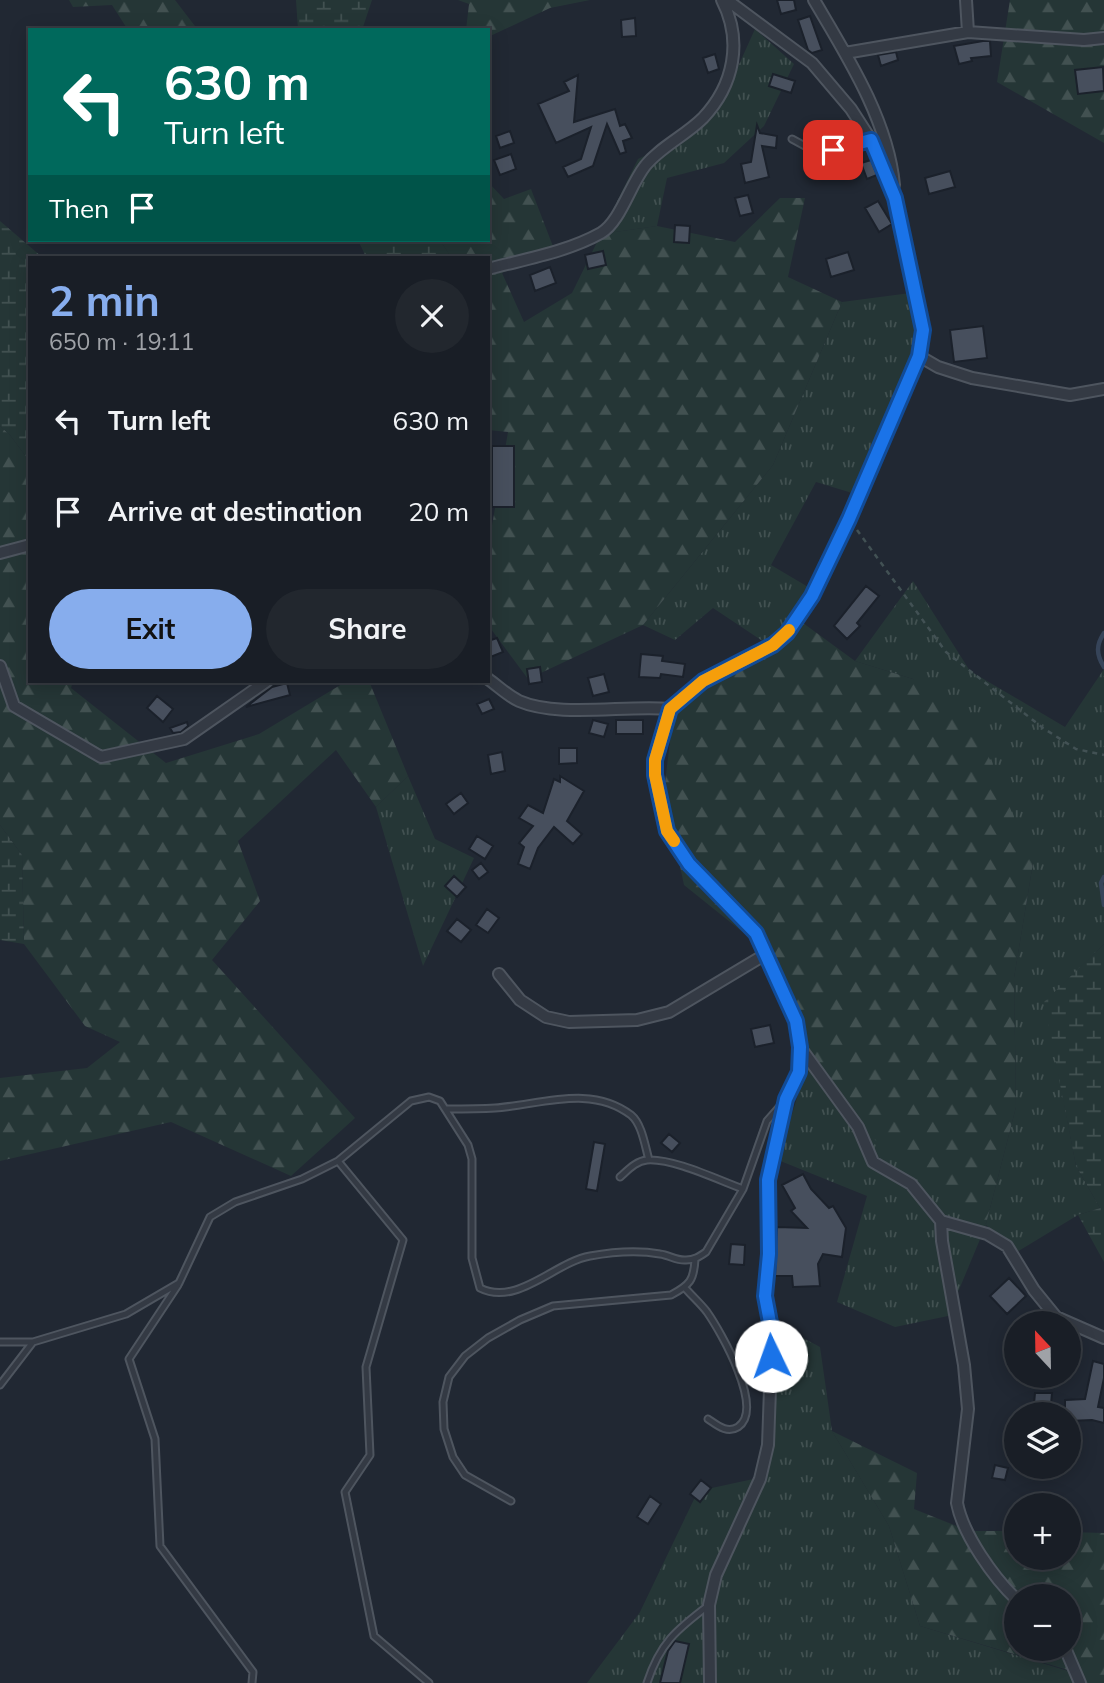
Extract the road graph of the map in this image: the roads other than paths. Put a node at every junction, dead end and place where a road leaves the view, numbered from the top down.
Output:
1 (725, 0) edge
2 (814, 0) edge
3 (966, 0) edge
4 (968, 32) junction
5 (1104, 38) edge
6 (845, 53) junction
7 (792, 139) dead end
8 (871, 140) junction
9 (895, 198) junction
10 (490, 268) edge
11 (919, 356) junction
12 (1104, 389) edge
13 (28, 546) edge
14 (0, 553) edge
15 (0, 666) edge
16 (490, 680) edge
17 (264, 683) edge
18 (670, 709) junction
19 (766, 954) junction
20 (499, 974) dead end
21 (800, 1047) junction
22 (786, 1099) junction
23 (446, 1109) junction
24 (649, 1160) junction
25 (338, 1161) junction
26 (620, 1177) dead end
27 (743, 1189) junction
28 (941, 1221) junction
29 (695, 1259) junction
30 (179, 1283) junction
31 (685, 1288) junction
32 (1104, 1338) edge
33 (0, 1342) edge
34 (33, 1342) junction
35 (0, 1385) edge
36 (709, 1419) dead end
37 (511, 1501) dead end
38 (1004, 1588) edge
39 (709, 1605) junction
40 (1071, 1661) edge
41 (252, 1683) edge
42 (429, 1683) edge
43 (647, 1683) edge
44 (710, 1683) edge
45 (1080, 1683) edge

1 - 8 street
1 - 10 street
2 - 6 street
3 - 4 street
4 - 5 street
4 - 6 street
6 - 9 street
7 - 8 lane
8 - 9 street
9 - 11 street
11 - 12 street
11 - 18 street
13 - 14 street
15 - 17 street
16 - 18 street
18 - 19 street
19 - 20 street
19 - 21 street
21 - 22 street
21 - 28 street
22 - 27 lane
22 - 39 street
23 - 24 lane
23 - 25 lane
23 - 29 lane
24 - 26 lane
24 - 27 lane
25 - 30 lane
25 - 42 lane
27 - 29 lane
28 - 32 street
28 - 38 street
29 - 31 lane
30 - 34 lane
30 - 41 lane
31 - 36 lane
31 - 37 lane
33 - 34 lane
34 - 35 lane
39 - 43 lane
39 - 44 street
40 - 45 street

